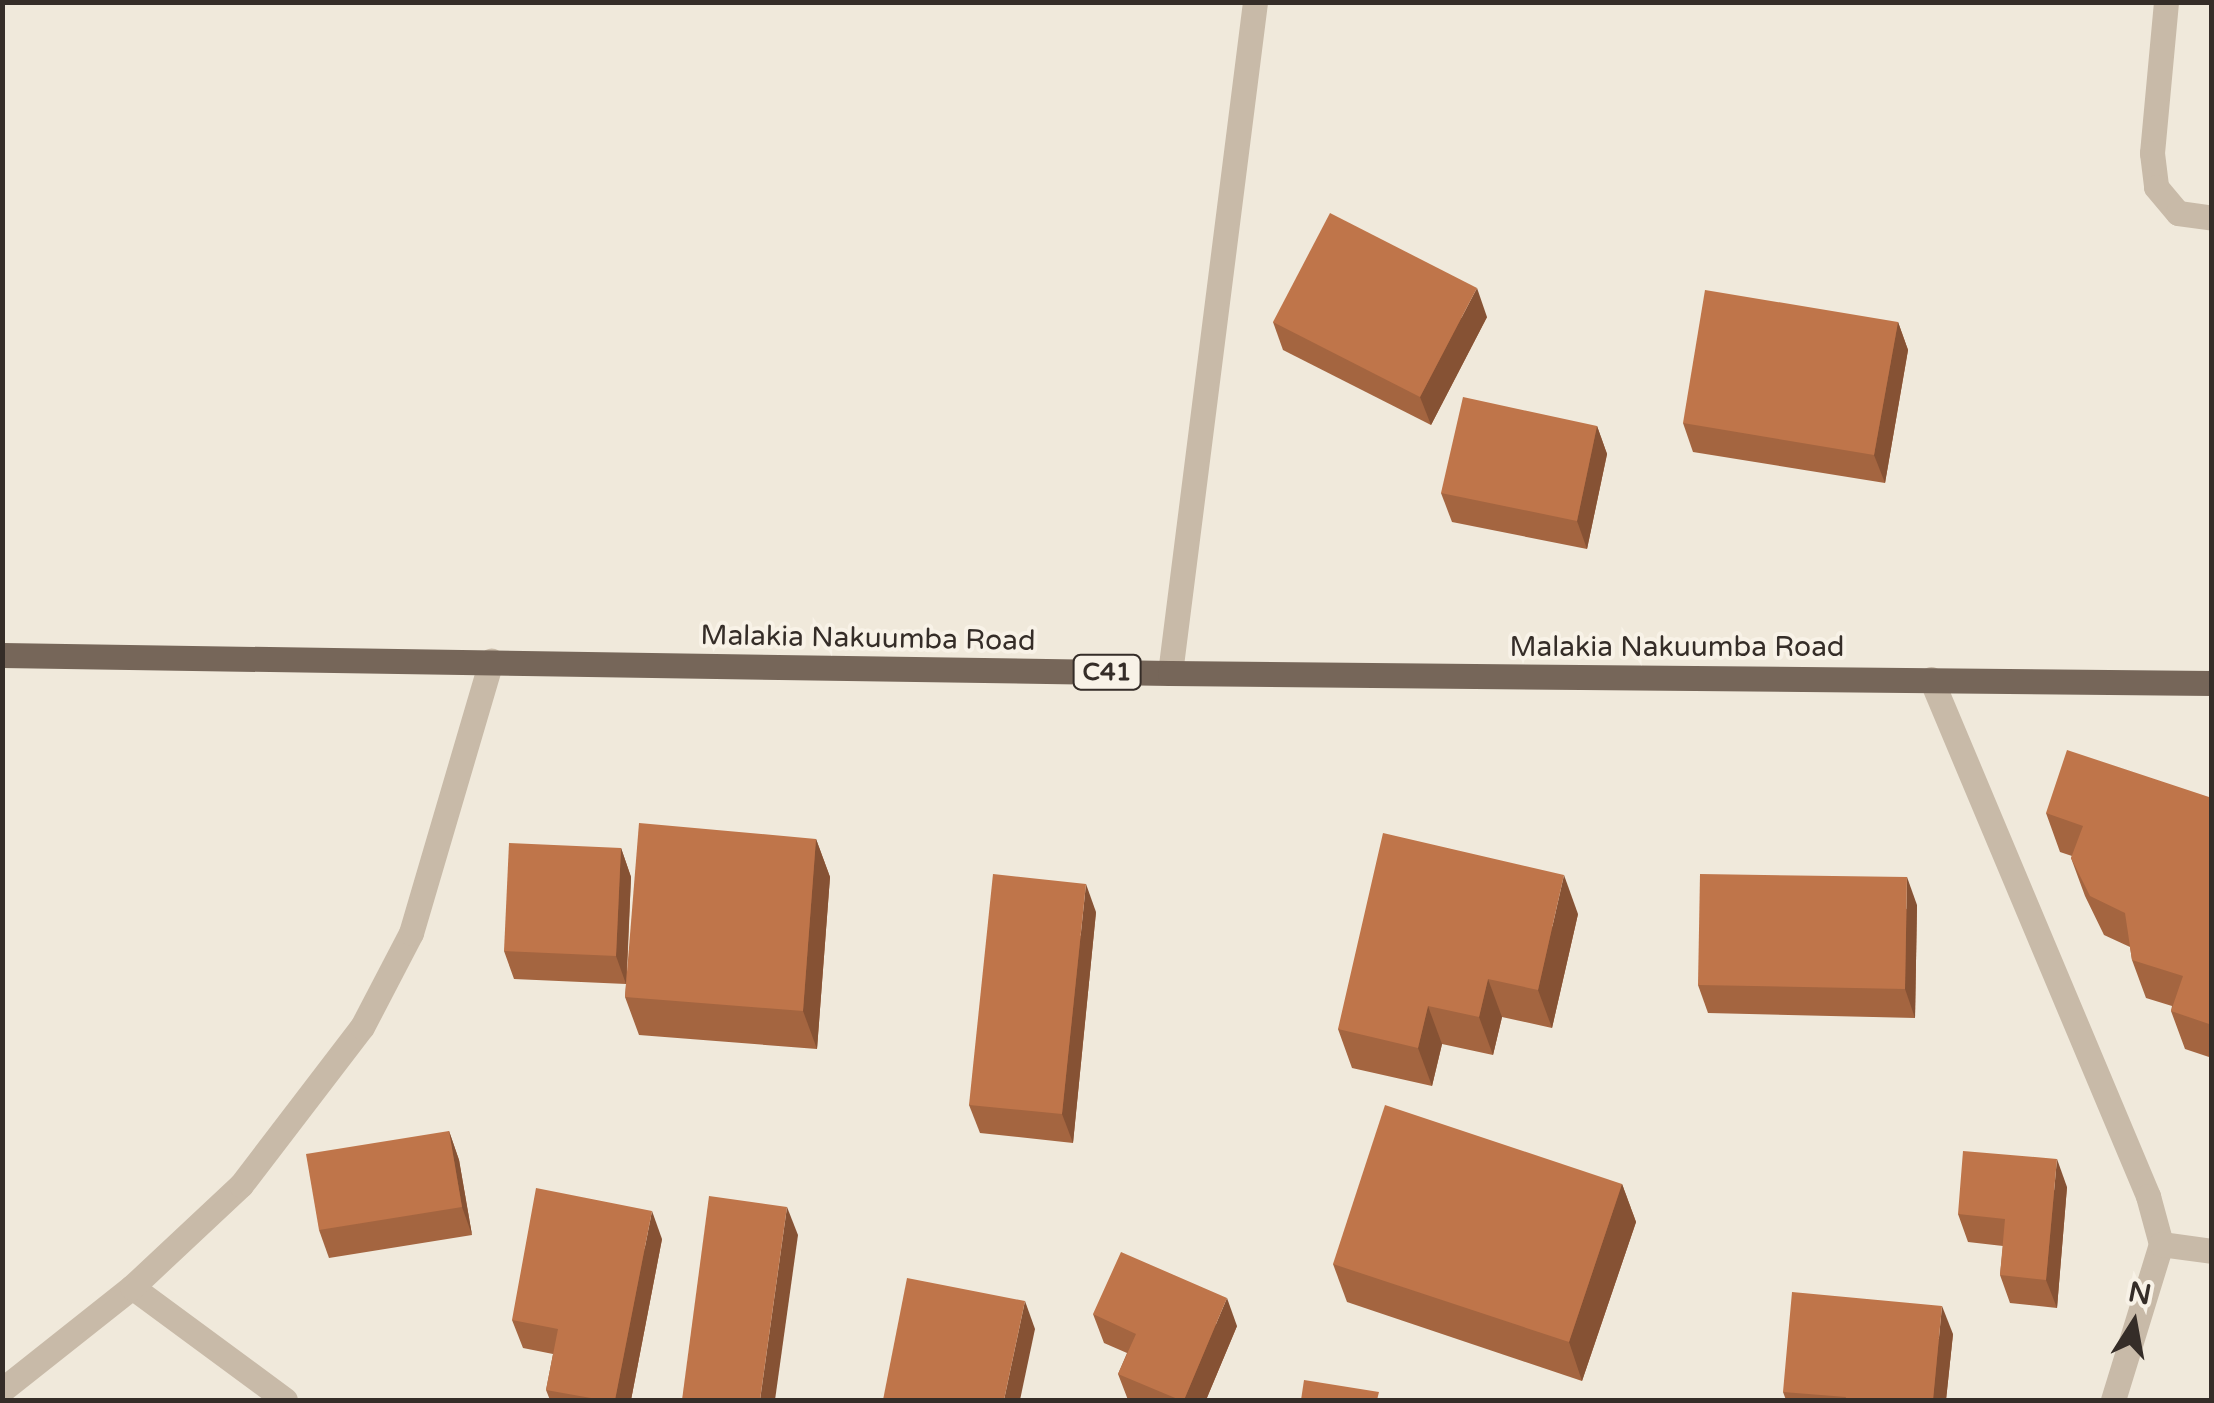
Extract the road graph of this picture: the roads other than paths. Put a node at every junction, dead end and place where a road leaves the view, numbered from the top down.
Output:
1 (1255, 2) edge
2 (2166, 2) edge
3 (2212, 218) edge
4 (2, 655) edge
5 (491, 661) junction
6 (1170, 673) junction
7 (1931, 680) junction
8 (2212, 683) edge
9 (2161, 1244) junction
10 (2212, 1251) edge
11 (132, 1287) junction
12 (2, 1390) edge
13 (285, 1400) edge
14 (2113, 1400) edge

1 - 6 lane
2 - 3 lane
4 - 5 main road, Malakia Nakuumba Road / C41
5 - 6 main road, Malakia Nakuumba Road / C41
5 - 11 lane
6 - 7 main road, Malakia Nakuumba Road / C41
7 - 8 main road, Malakia Nakuumba Road / C41
7 - 9 lane
9 - 10 lane
9 - 14 lane
11 - 12 lane
11 - 13 lane

